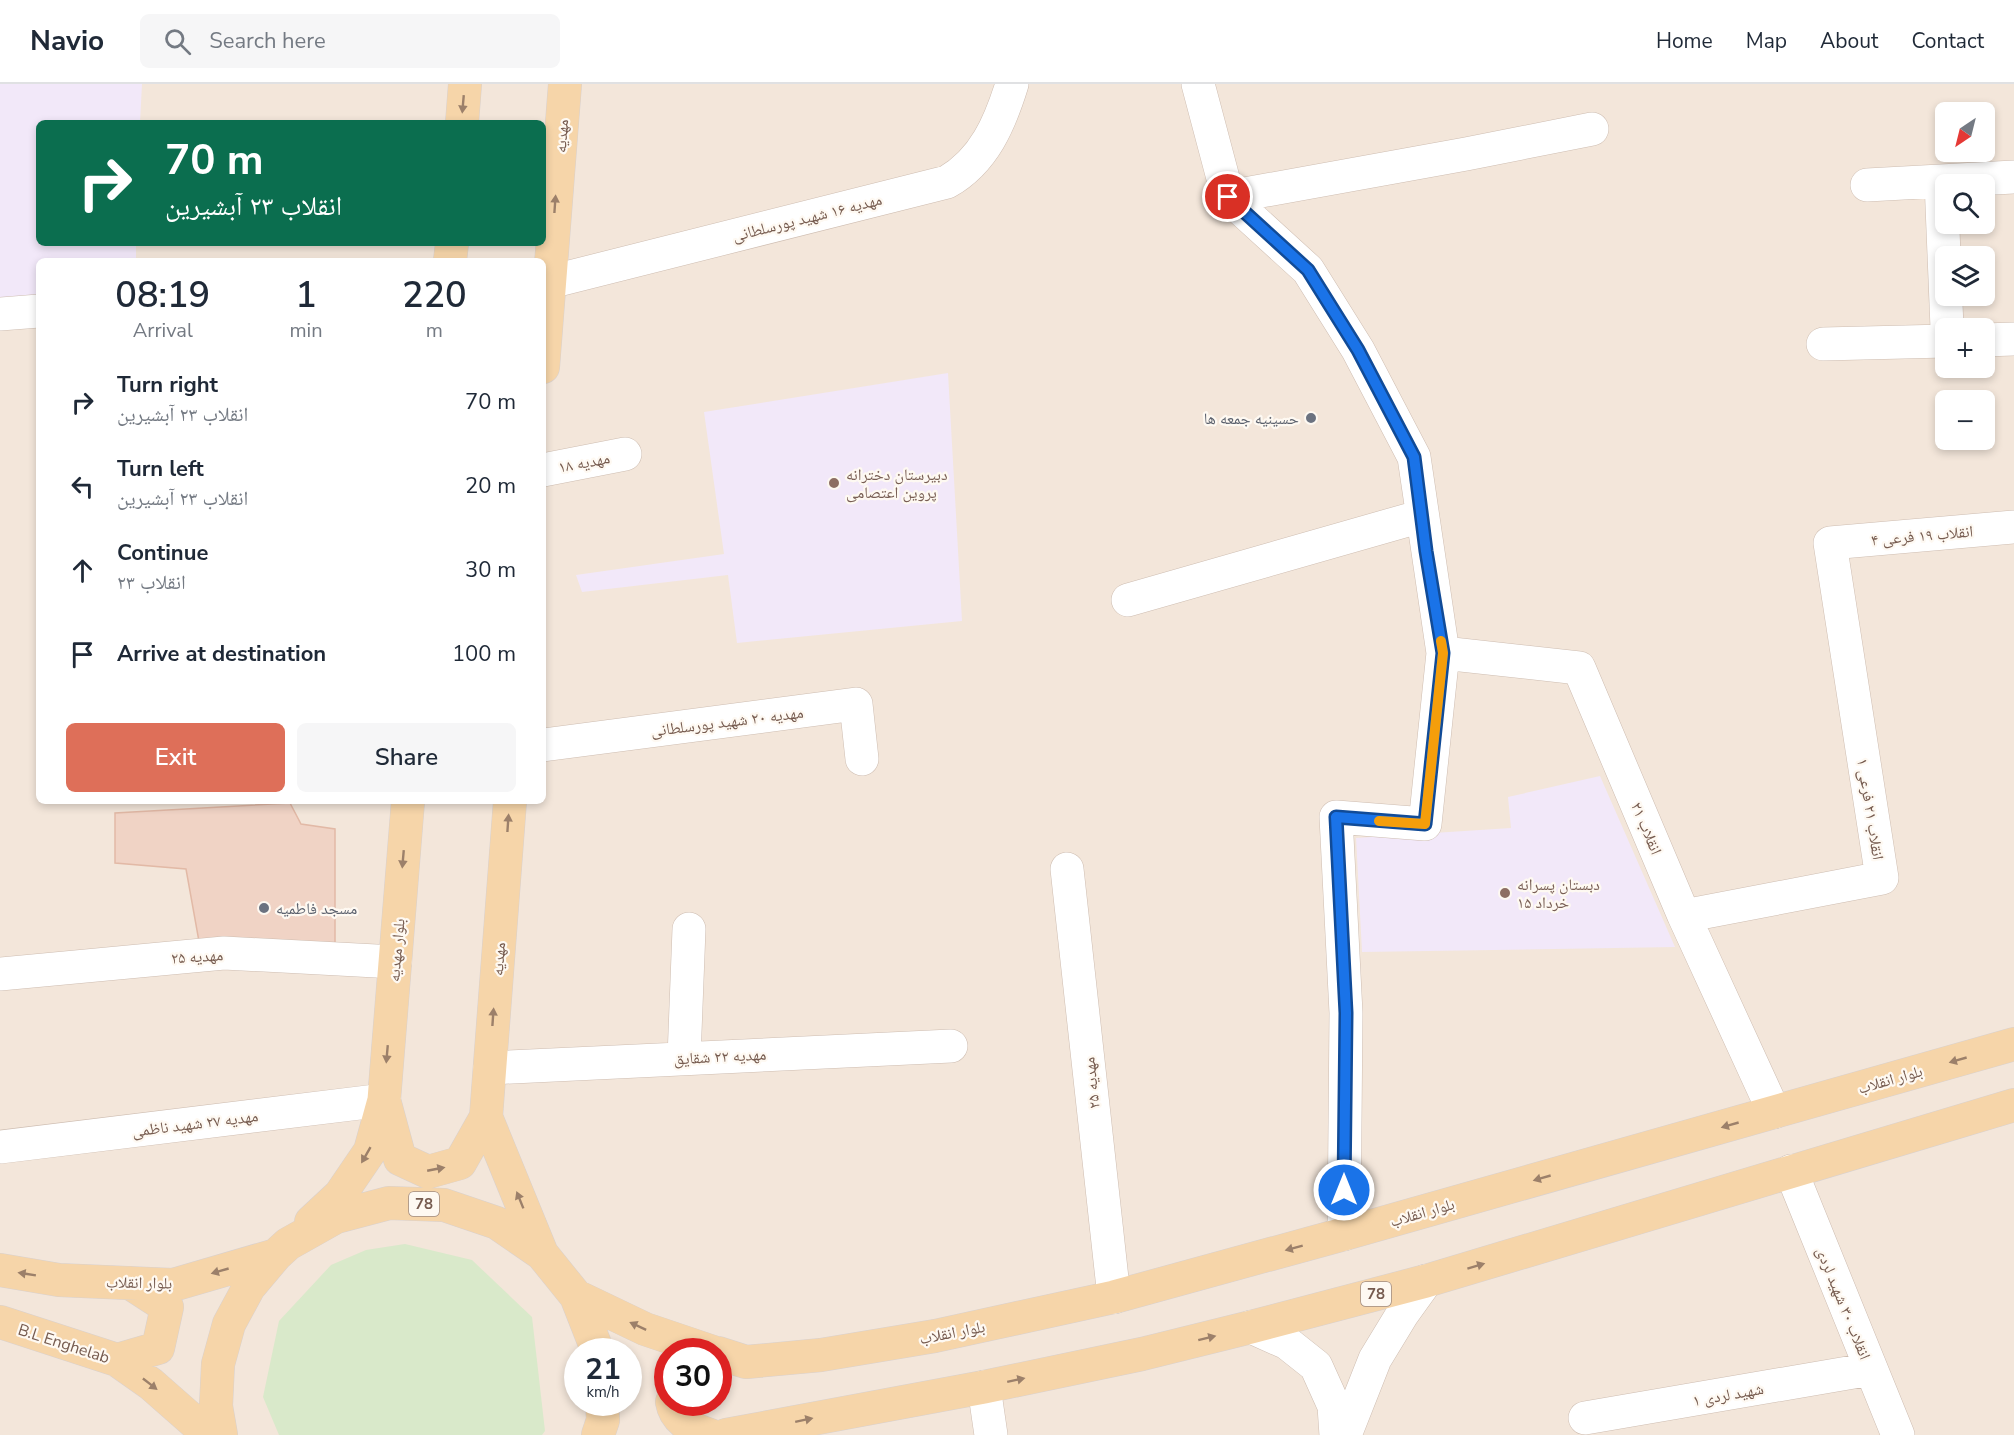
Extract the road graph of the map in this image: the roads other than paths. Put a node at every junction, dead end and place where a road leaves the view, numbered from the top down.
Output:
1 (465, 84) edge
2 (564, 84) edge
3 (1012, 84) edge
4 (1197, 84) edge
5 (462, 120) edge
6 (1592, 129) dead end
7 (2014, 177) edge
8 (1995, 178) edge
9 (1935, 181) edge
10 (1867, 185) dead end
11 (1228, 197) junction
12 (1943, 234) edge
13 (550, 282) junction
14 (36, 311) edge
15 (0, 314) edge
16 (1947, 318) edge
17 (546, 331) edge
18 (2014, 339) edge
19 (1995, 340) edge
20 (1935, 341) edge
21 (1823, 344) dead end
22 (625, 454) dead end
23 (546, 469) edge
24 (1422, 516) junction
25 (2014, 527) edge
26 (1830, 543) joint
27 (1128, 600) dead end
28 (1443, 653) junction
29 (546, 745) edge
30 (862, 759) dead end
31 (408, 804) edge
32 (510, 804) edge
33 (1067, 869) dead end
34 (1684, 915) junction
35 (689, 929) dead end
36 (395, 963) junction
37 (0, 974) edge
38 (2014, 1044) edge
39 (951, 1046) dead end
40 (684, 1058) junction
41 (490, 1068) junction
42 (384, 1100) junction
43 (2014, 1105) edge
44 (1774, 1112) junction
45 (486, 1118) junction
46 (3, 1147) edge
47 (1791, 1172) junction
48 (1344, 1234) junction
49 (282, 1249) junction
50 (542, 1254) junction
51 (0, 1270) edge
52 (1426, 1281) junction
53 (130, 1283) junction
54 (576, 1296) junction
55 (1114, 1297) junction
56 (0, 1322) edge
57 (1251, 1328) junction
58 (592, 1338) edge
59 (672, 1338) edge
60 (117, 1360) junction
61 (732, 1361) edge
62 (1871, 1369) junction
63 (984, 1387) junction
64 (603, 1416) edge
65 (678, 1416) edge
66 (1585, 1418) dead end
67 (209, 1435) edge
68 (220, 1435) edge
69 (598, 1435) edge
70 (710, 1435) edge
71 (726, 1435) edge
72 (991, 1435) edge
73 (1336, 1435) edge
74 (1345, 1435) edge
75 (1898, 1435) edge

1 -> 5 main road
13 -> 2 main road, مهدیه
3 - 13 street, مهدیه ۱۶ شهید پورسلطانی
4 - 11 street
6 - 11 street
7 - 8 street
9 - 10 street
11 - 24 street
12 - 16 street
13 - 17 main road, مهدیه
14 - 15 street
18 - 19 street
20 - 21 street
22 - 23 street, مهدیه ۱۸
24 - 27 street
24 - 28 street
25 - 26 street, انقلاب ۱۹ فرعی ۴
26 - 34 street, انقلاب ۲۱ فرعی ۱
28 - 34 street, انقلاب ۲۱
28 - 48 street
29 - 30 street, مهدیه ۲۰ شهید پورسلطانی
31 -> 36 main road, بلوار مهدیه
41 -> 32 main road, مهدیه
33 - 55 street, مهدیه ۲۵
34 - 44 street, انقلاب ۲۱
35 - 40 street
36 - 37 street, مهدیه ۲۵
36 -> 42 main road, بلوار مهدیه
38 -> 44 main road, بلوار انقلاب
39 - 40 street, مهدیه ۲۲ شقایق
40 - 41 street, مهدیه ۲۲ شقایق
41 - 45 main road, مهدیه
42 -> 45 main road
42 - 46 street, مهدیه ۲۷ شهید ناظمی
42 -> 49 main road
43 - 47 main road, 78
44 -> 48 main road, بلوار انقلاب
50 -> 45 main road
52 -> 47 main road, 78
47 - 62 street, انقلاب ۳۰ شهید لردی
48 -> 55 main road, بلوار انقلاب
49 - 50 main road, 78
49 -> 53 main road, بلوار انقلاب / 78
49 - 68 main road, 78
50 - 54 main road, 78
53 -> 51 main road, بلوار انقلاب / 78
52 - 57 main road, 78
52 - 74 street
53 - 60 main road
54 - 58 main road, 78
59 -> 54 main road, 78
55 - 61 main road, بلوار انقلاب
56 - 60 main road, B.L Enghelab
63 -> 57 main road, 78
57 - 73 street
60 -> 67 main road, B.L Enghelab
62 - 66 street, شهید لردی ۱
62 - 75 street, انقلاب ۳۰ شهید لردی
71 -> 63 main road, 78
63 - 72 street
64 - 69 main road
65 - 70 main road

